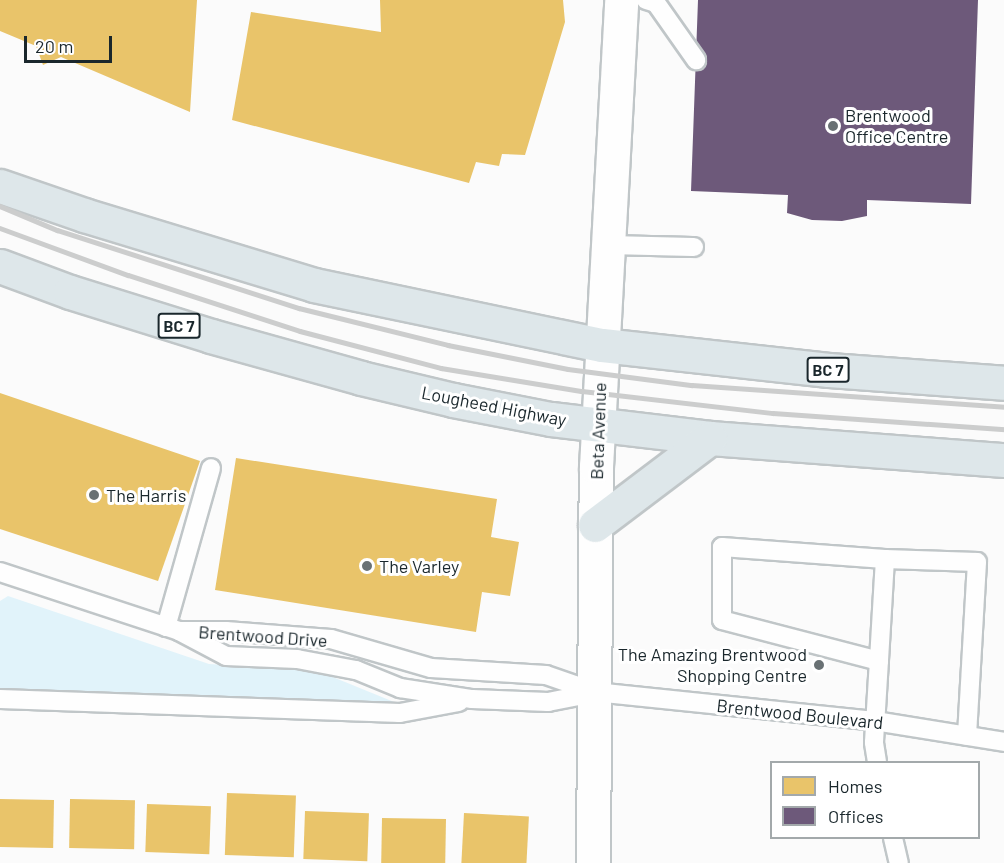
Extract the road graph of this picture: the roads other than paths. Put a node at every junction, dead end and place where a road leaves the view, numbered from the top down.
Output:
1 (621, 0) edge
2 (646, 0) edge
3 (696, 60) dead end
4 (0, 186) edge
5 (608, 245) junction
6 (694, 247) dead end
7 (0, 266) edge
8 (602, 345) junction
9 (1004, 383) edge
10 (598, 424) junction
11 (710, 438) junction
12 (1004, 460) edge
13 (211, 468) dead end
14 (595, 525) junction
15 (885, 559) junction
16 (0, 572) edge
17 (172, 629) junction
18 (879, 661) junction
19 (595, 692) junction
20 (0, 699) edge
21 (472, 699) junction
22 (875, 721) junction
23 (967, 736) junction
24 (1004, 742) edge
25 (877, 761) edge
26 (893, 839) edge
27 (593, 863) edge
28 (899, 863) edge

1 - 5 street, Beta Avenue
2 - 3 lane
4 - 8 main road, BC 7
5 - 6 lane
5 - 8 street, Beta Avenue
7 - 10 main road, Lougheed Highway / BC 7
8 - 9 main road, BC 7
8 - 10 street, Beta Avenue
10 - 11 main road, Lougheed Highway / BC 7
10 - 14 street, Beta Avenue
11 - 12 main road, Lougheed Highway / BC 7
11 - 14 main road
13 - 17 lane
14 - 19 street, Beta Avenue
15 - 18 lane
15 - 18 lane
15 - 23 lane
16 - 17 lane, Brentwood Drive
17 - 19 lane, Brentwood Drive
17 - 21 lane, Brentwood Drive
18 - 22 lane
19 - 21 lane, Brentwood Drive
19 - 22 lane, Brentwood Boulevard
19 - 27 street, Beta Avenue
20 - 21 lane
22 - 23 lane, Brentwood Boulevard
22 - 25 lane
23 - 24 lane, Brentwood Boulevard
26 - 28 lane

